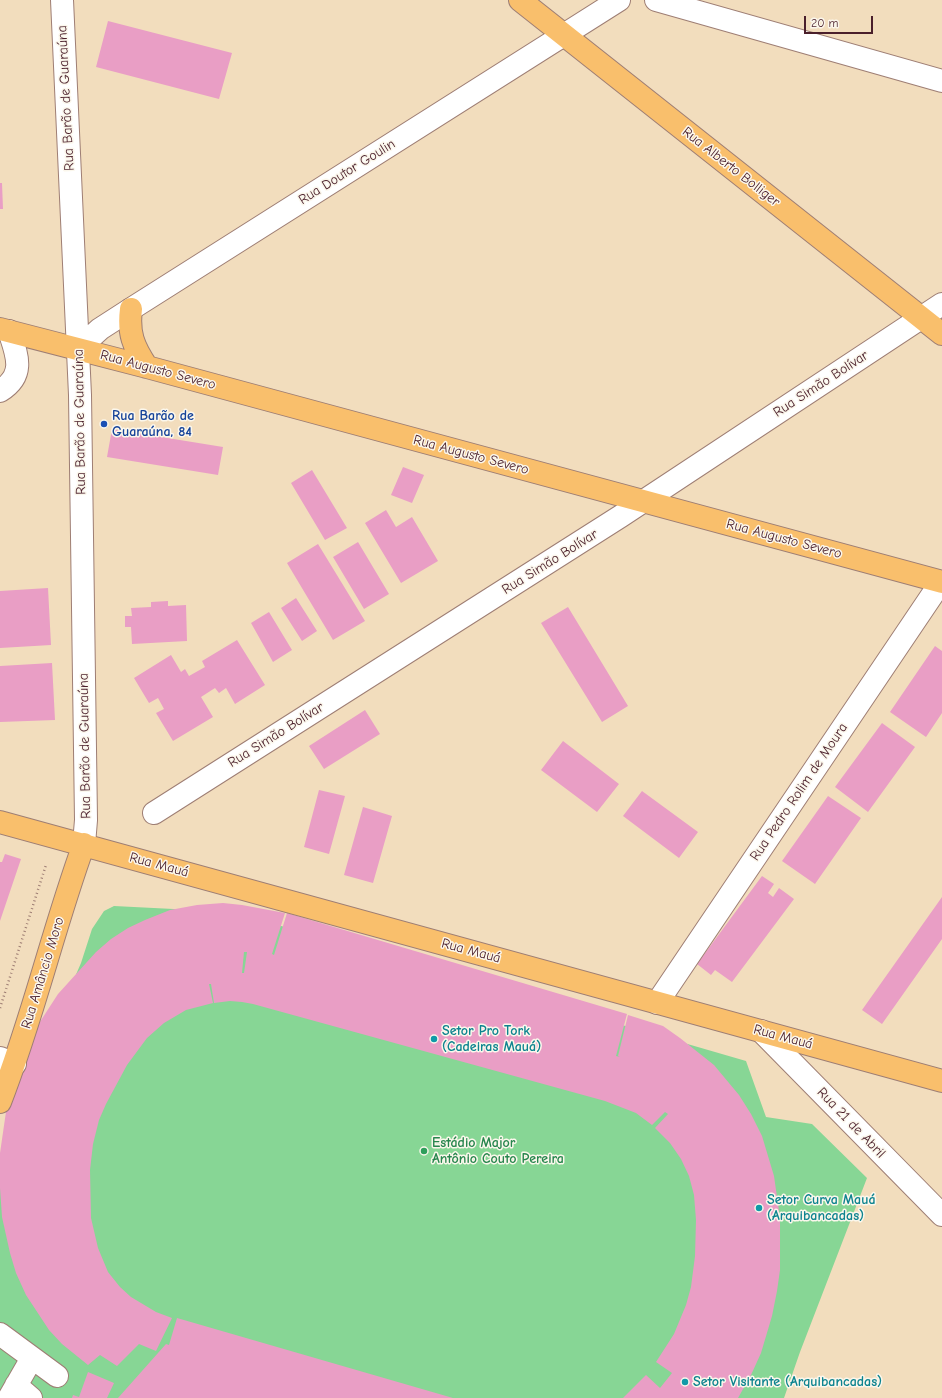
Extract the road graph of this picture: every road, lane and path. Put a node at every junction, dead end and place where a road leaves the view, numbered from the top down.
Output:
1 (62, 0) edge
2 (520, 0) edge
3 (619, 0) edge
4 (656, 0) edge
5 (564, 35) junction
6 (942, 81) edge
7 (942, 304) edge
8 (131, 309) junction
9 (921, 318) junction
10 (4, 330) edge
11 (942, 334) edge
12 (78, 349) junction
13 (147, 367) junction
14 (0, 392) edge
15 (644, 501) junction
16 (942, 582) edge
17 (154, 813) dead end
18 (0, 822) edge
19 (84, 844) junction
20 (46, 865) dead end
21 (657, 1003) junction
22 (0, 1008) edge
23 (761, 1031) junction
24 (7, 1061) edge
25 (942, 1081) edge
26 (0, 1102) edge
27 (942, 1215) edge
28 (0, 1334) edge
29 (32, 1358) junction
30 (57, 1376) dead end
31 (19, 1394) edge

1 - 12 street, Rua Barão de Guaraúna
2 - 5 main road, Rua Alberto Bolliger
3 - 5 street, Rua Doutor Goulin
4 - 6 street
5 - 8 street, Rua Doutor Goulin
5 - 9 main road, Rua Alberto Bolliger
7 - 9 street, Rua Simão Bolívar
8 - 12 street, Rua Doutor Goulin
8 - 13 main road
9 - 11 main road, Rua Alberto Bolliger
9 - 15 street, Rua Simão Bolívar
10 - 12 main road, Rua Augusto Severo
10 - 14 street
12 - 13 main road, Rua Augusto Severo
12 - 19 street, Rua Barão de Guaraúna
13 - 15 main road, Rua Augusto Severo
15 - 16 main road, Rua Augusto Severo
15 - 17 street, Rua Simão Bolívar
16 - 21 street, Rua Pedro Rolim de Moura
18 - 19 main road, Rua Mauá
19 - 21 main road, Rua Mauá
19 - 24 main road, Rua Amâncio Moro
20 - 22 path
21 - 23 main road, Rua Mauá
23 - 25 main road, Rua Mauá
23 - 27 street, Rua 21 de Abril
24 - 26 main road, Rua Amâncio Moro
28 - 29 street
29 - 30 street
29 - 31 street

